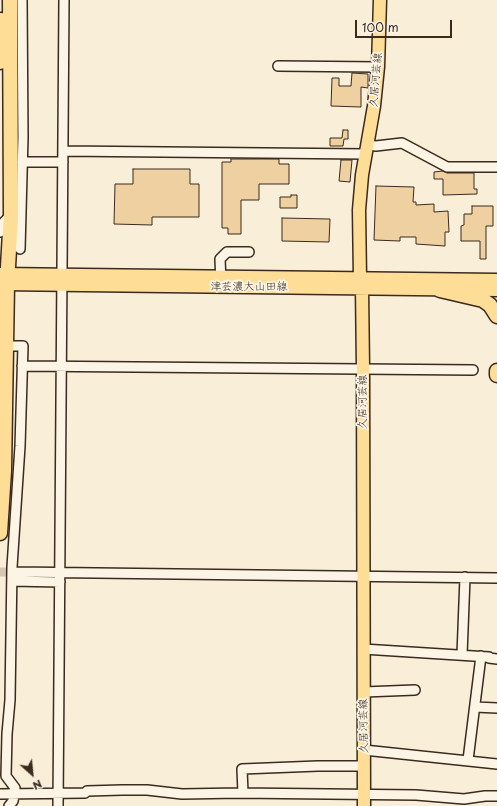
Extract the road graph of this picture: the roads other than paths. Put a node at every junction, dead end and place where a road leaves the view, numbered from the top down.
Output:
1 (1, 0) edge
2 (10, 0) edge
3 (22, 0) edge
4 (64, 0) edge
5 (380, 0) edge
6 (0, 62) edge
7 (278, 66) dead end
8 (378, 67) junction
9 (16, 137) junction
10 (366, 150) junction
11 (63, 151) junction
12 (22, 162) junction
13 (63, 162) junction
14 (497, 167) edge
15 (11, 215) junction
16 (0, 232) edge
17 (20, 249) dead end
18 (249, 252) dead end
19 (3, 278) edge
20 (62, 280) junction
21 (497, 280) edge
22 (221, 282) junction
23 (361, 283) junction
24 (440, 290) junction
25 (497, 290) edge
26 (497, 316) edge
27 (6, 346) junction
28 (22, 366) junction
29 (61, 366) junction
30 (363, 369) junction
31 (473, 370) dead end
32 (497, 371) edge
33 (497, 374) edge
34 (0, 533) edge
35 (14, 570) junction
36 (60, 574) junction
37 (363, 576) junction
38 (465, 577) junction
39 (497, 578) edge
40 (12, 581) junction
41 (363, 650) junction
42 (462, 655) junction
43 (481, 656) junction
44 (497, 658) edge
45 (415, 690) dead end
46 (364, 692) junction
47 (475, 706) junction
48 (497, 708) edge
49 (364, 750) junction
50 (468, 760) junction
51 (497, 764) edge
52 (364, 766) junction
53 (243, 793) junction
54 (0, 794) edge
55 (14, 794) junction
56 (58, 794) junction
57 (497, 796) edge
58 (364, 800) edge
59 (9, 806) edge
60 (58, 806) edge

1 - 6 highway
2 - 9 highway
3 - 9 street
4 - 11 street
5 - 8 main road, 久居河芸線
7 - 8 street
8 - 10 main road, 久居河芸線
9 - 12 street
9 - 15 highway
10 - 11 street
10 - 14 street
10 - 23 main road, 久居河芸線
11 - 13 street
12 - 13 street
12 - 17 street
13 - 20 street
15 - 16 street
15 - 19 highway
18 - 22 street
19 - 20 main road, 津芸濃大山田線
19 - 27 highway
20 - 22 main road, 津芸濃大山田線
20 - 29 street
21 - 23 main road, 津芸濃大山田線
22 - 23 main road, 津芸濃大山田線
23 - 24 main road, 津芸濃大山田線
23 - 30 main road, 久居河芸線
24 - 25 main road, 津芸濃大山田線
24 - 26 highway
27 - 28 street
27 - 34 highway
28 - 29 street
28 - 35 street
29 - 30 street
29 - 36 street
30 - 31 street
30 - 37 main road, 久居河芸線
32 - 33 highway
35 - 36 street
35 - 40 street
36 - 37 street
36 - 40 street
36 - 56 street
37 - 38 street
37 - 41 main road, 久居河芸線
38 - 39 street
38 - 42 street
40 - 55 street
41 - 42 street
41 - 46 main road, 久居河芸線
42 - 43 street
43 - 44 street
43 - 47 street
45 - 46 street
46 - 49 main road, 久居河芸線
47 - 48 street
47 - 50 street
49 - 50 street
49 - 52 main road, 久居河芸線
50 - 51 street
52 - 53 street
52 - 58 main road, 久居河芸線
53 - 56 street
53 - 58 street
54 - 55 street
55 - 56 street
55 - 59 street
56 - 60 street
57 - 58 street

